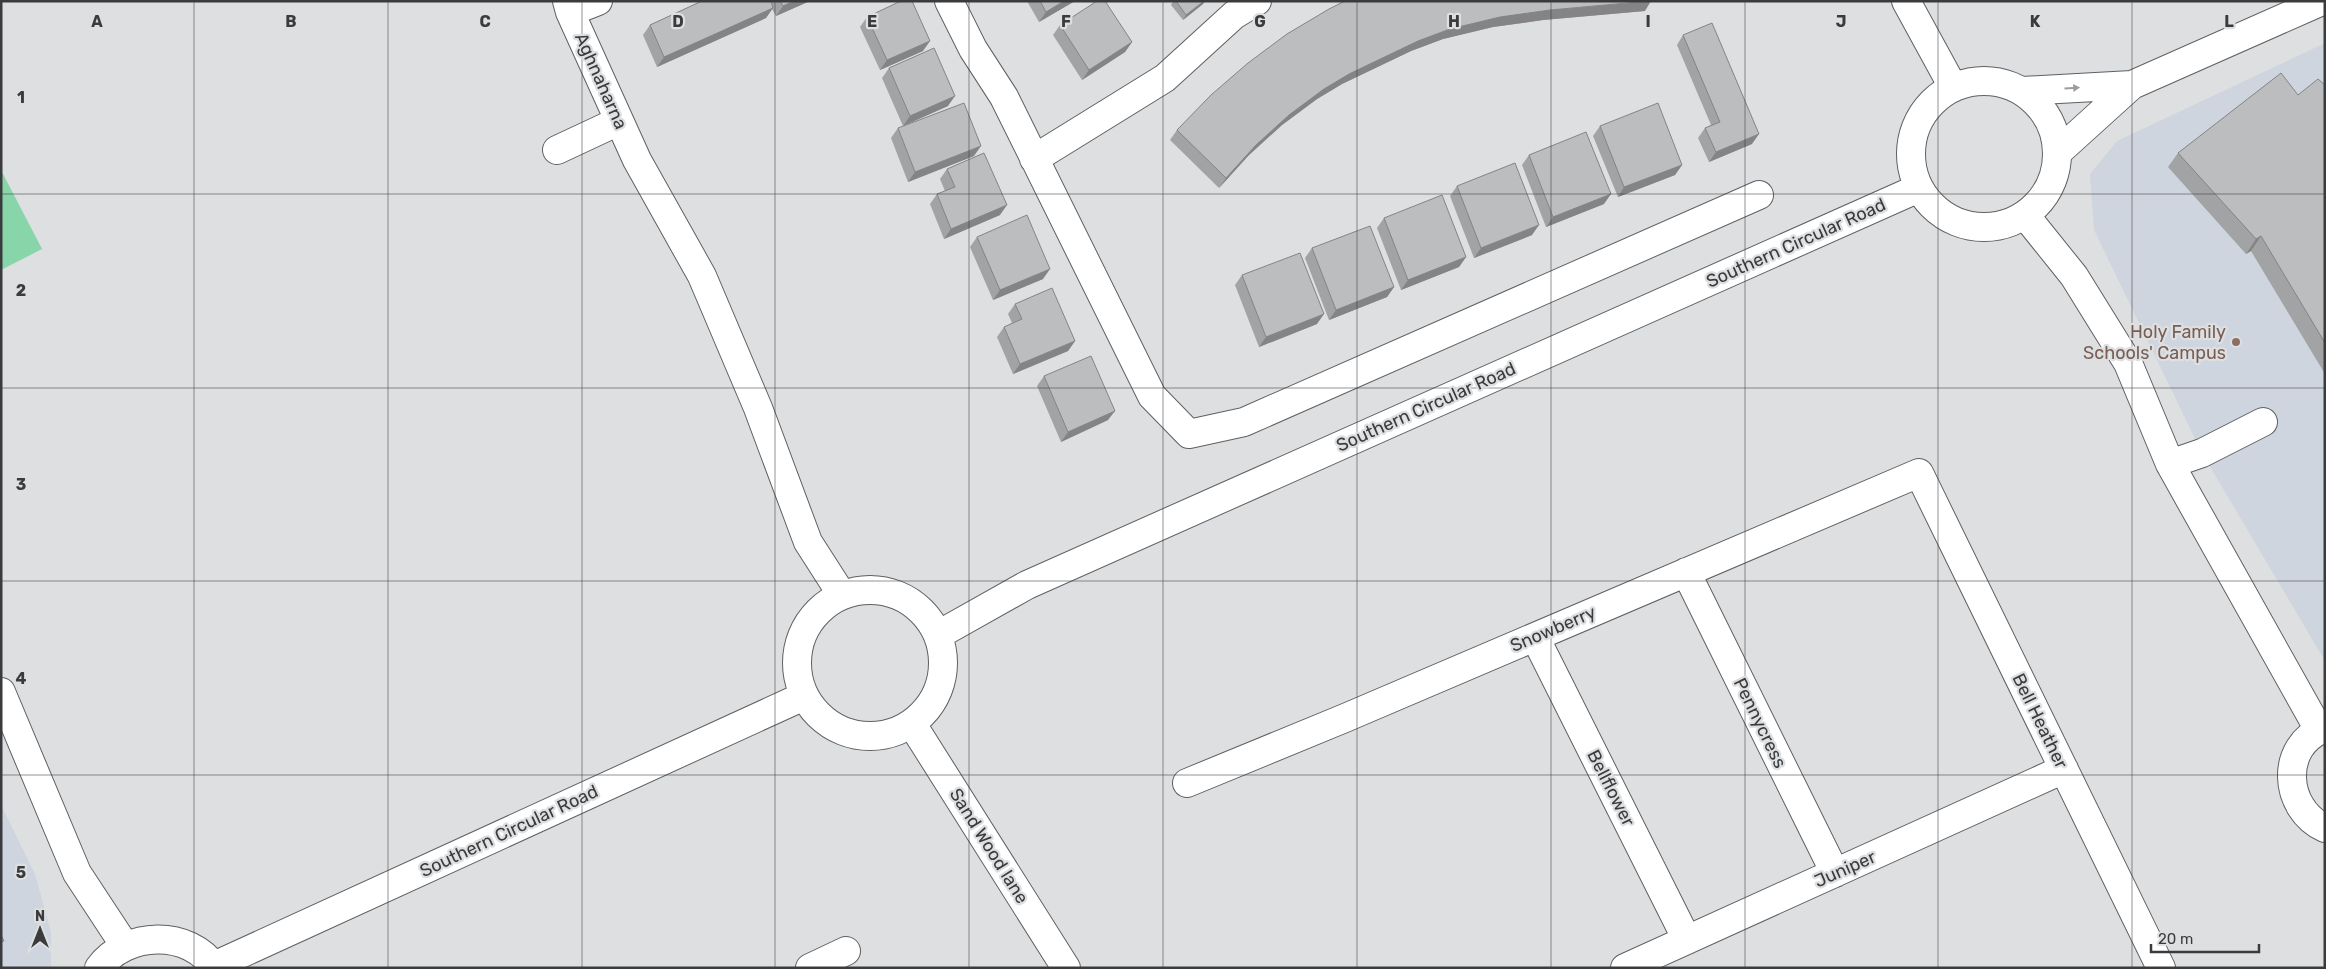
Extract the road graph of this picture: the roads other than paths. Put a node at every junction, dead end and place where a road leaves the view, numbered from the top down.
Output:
1 (598, 1) edge
2 (949, 1) edge
3 (1257, 1) edge
4 (1906, 1) edge
5 (2322, 1) edge
6 (568, 6) edge
7 (2132, 85) junction
8 (1953, 87) junction
9 (2023, 91) junction
10 (619, 121) junction
11 (557, 150) dead end
12 (2058, 152) junction
13 (1034, 159) junction
14 (1919, 188) junction
15 (1759, 195) dead end
16 (2026, 215) junction
17 (2263, 422) dead end
18 (2170, 464) junction
19 (1919, 473) joint
20 (1686, 572) junction
21 (842, 595) junction
22 (938, 635) junction
23 (1535, 637) junction
24 (1, 692) edge
25 (804, 696) junction
26 (912, 724) junction
27 (2322, 729) edge
28 (2064, 769) junction
29 (1187, 783) dead end
30 (2325, 828) edge
31 (1835, 873) junction
32 (1687, 940) junction
33 (125, 946) junction
34 (846, 951) dead end
35 (214, 967) edge
36 (100, 968) edge
37 (810, 968) edge
38 (1066, 968) edge
39 (1625, 968) edge
40 (2161, 968) edge

1 - 6 street
2 - 13 street
3 - 13 street
4 - 8 street
5 - 7 street
6 - 10 street, Aghnaharna
9 -> 7 street
7 - 12 street
8 - 9 street
8 - 14 street
9 - 12 street
10 - 11 street
10 - 21 street, Aghnaharna
12 - 16 street
13 - 15 street
14 - 16 street
14 - 22 street, Southern Circular Road
16 - 18 street
17 - 18 street
18 - 27 street
19 - 20 street, Snowberry
19 - 28 street, Bell Heather
20 - 23 street, Snowberry
20 - 31 street, Pennycress
21 - 22 street
21 - 25 street
22 - 26 street
23 - 29 street, Snowberry
23 - 32 street, Bellflower
24 - 33 street
25 - 26 street
25 - 35 street, Southern Circular Road
26 - 38 street, Sand Wood lane
27 - 30 street
28 - 31 street, Juniper
28 - 40 street, Bell Heather
31 - 32 street, Juniper
32 - 39 street, Juniper
33 - 35 street
33 - 36 street
34 - 37 street

